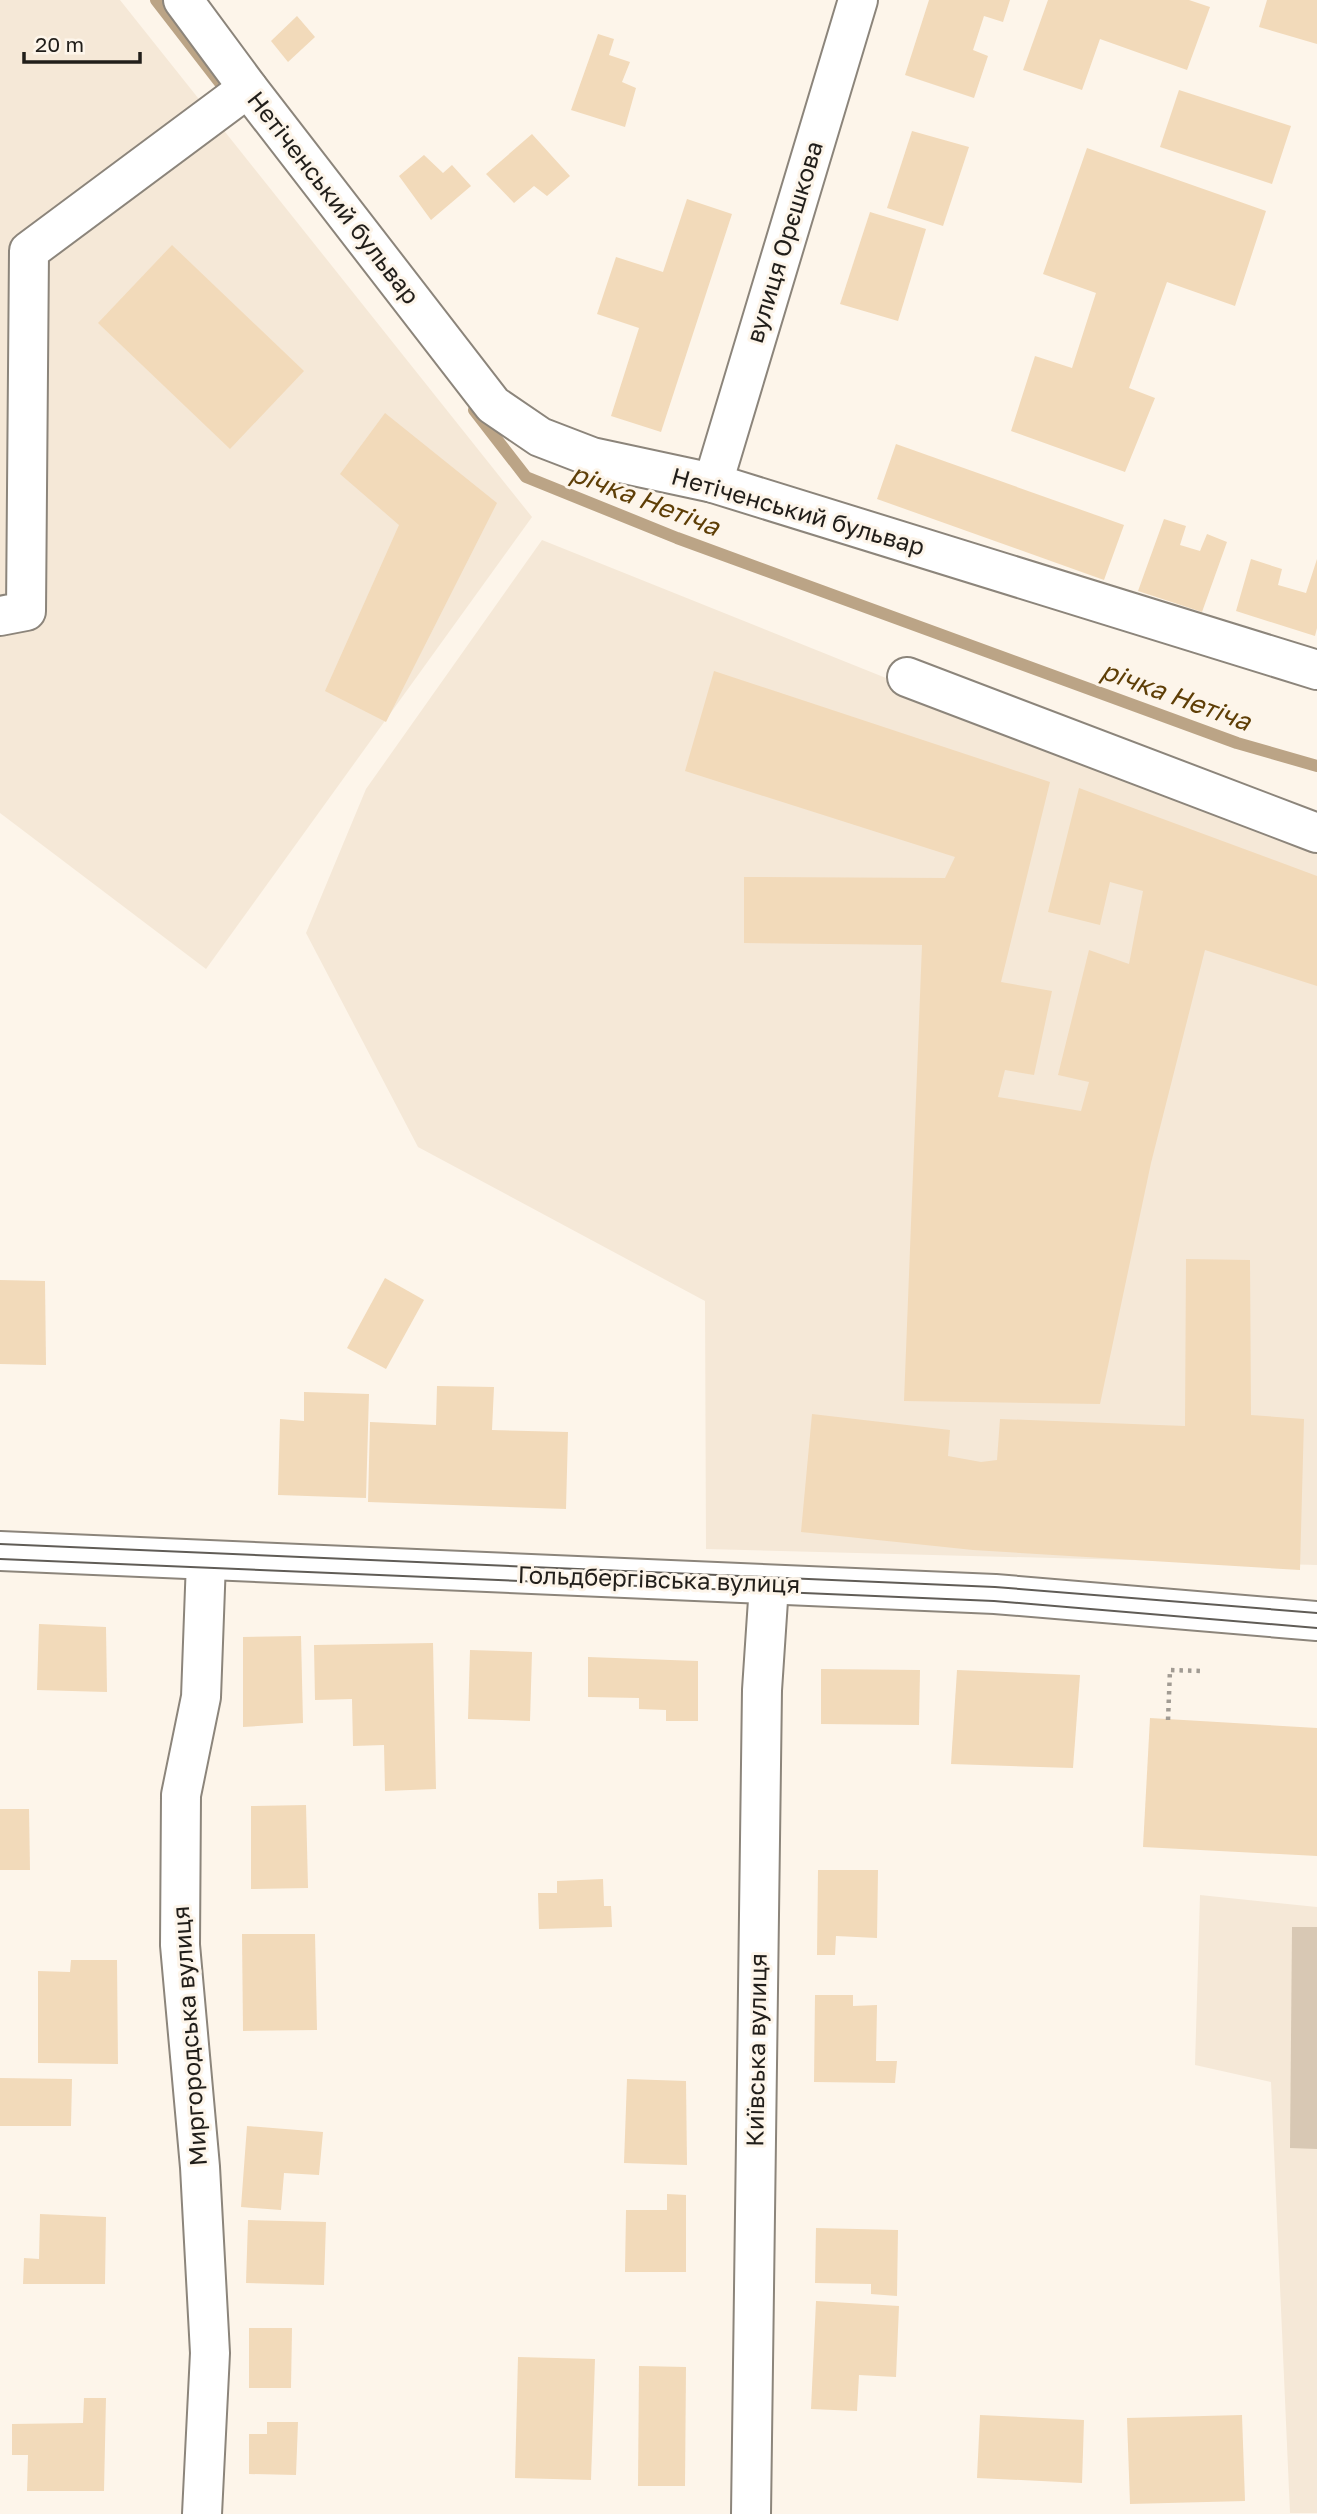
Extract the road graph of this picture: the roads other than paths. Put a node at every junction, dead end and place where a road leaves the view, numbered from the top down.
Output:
1 (183, 0) edge
2 (858, 0) edge
3 (248, 88) junction
4 (713, 483) junction
5 (0, 615) edge
6 (1317, 670) edge
7 (908, 677) dead end
8 (1317, 833) edge
9 (0, 1552) edge
10 (206, 1561) junction
11 (769, 1585) junction
12 (1317, 1621) edge
13 (202, 2514) edge
14 (751, 2514) edge

1 - 3 street, Нетіченський бульвар
2 - 4 street, вулиця Орєшкова
3 - 4 street, Нетіченський бульвар
3 - 5 street
4 - 6 street, Нетіченський бульвар
7 - 8 street
9 - 10 street, Гольдбергівська вулиця
10 - 11 street, Гольдбергівська вулиця
10 - 13 street, Миргородська вулиця
11 - 12 street, Гольдбергівська вулиця
11 - 14 street, Київська вулиця

